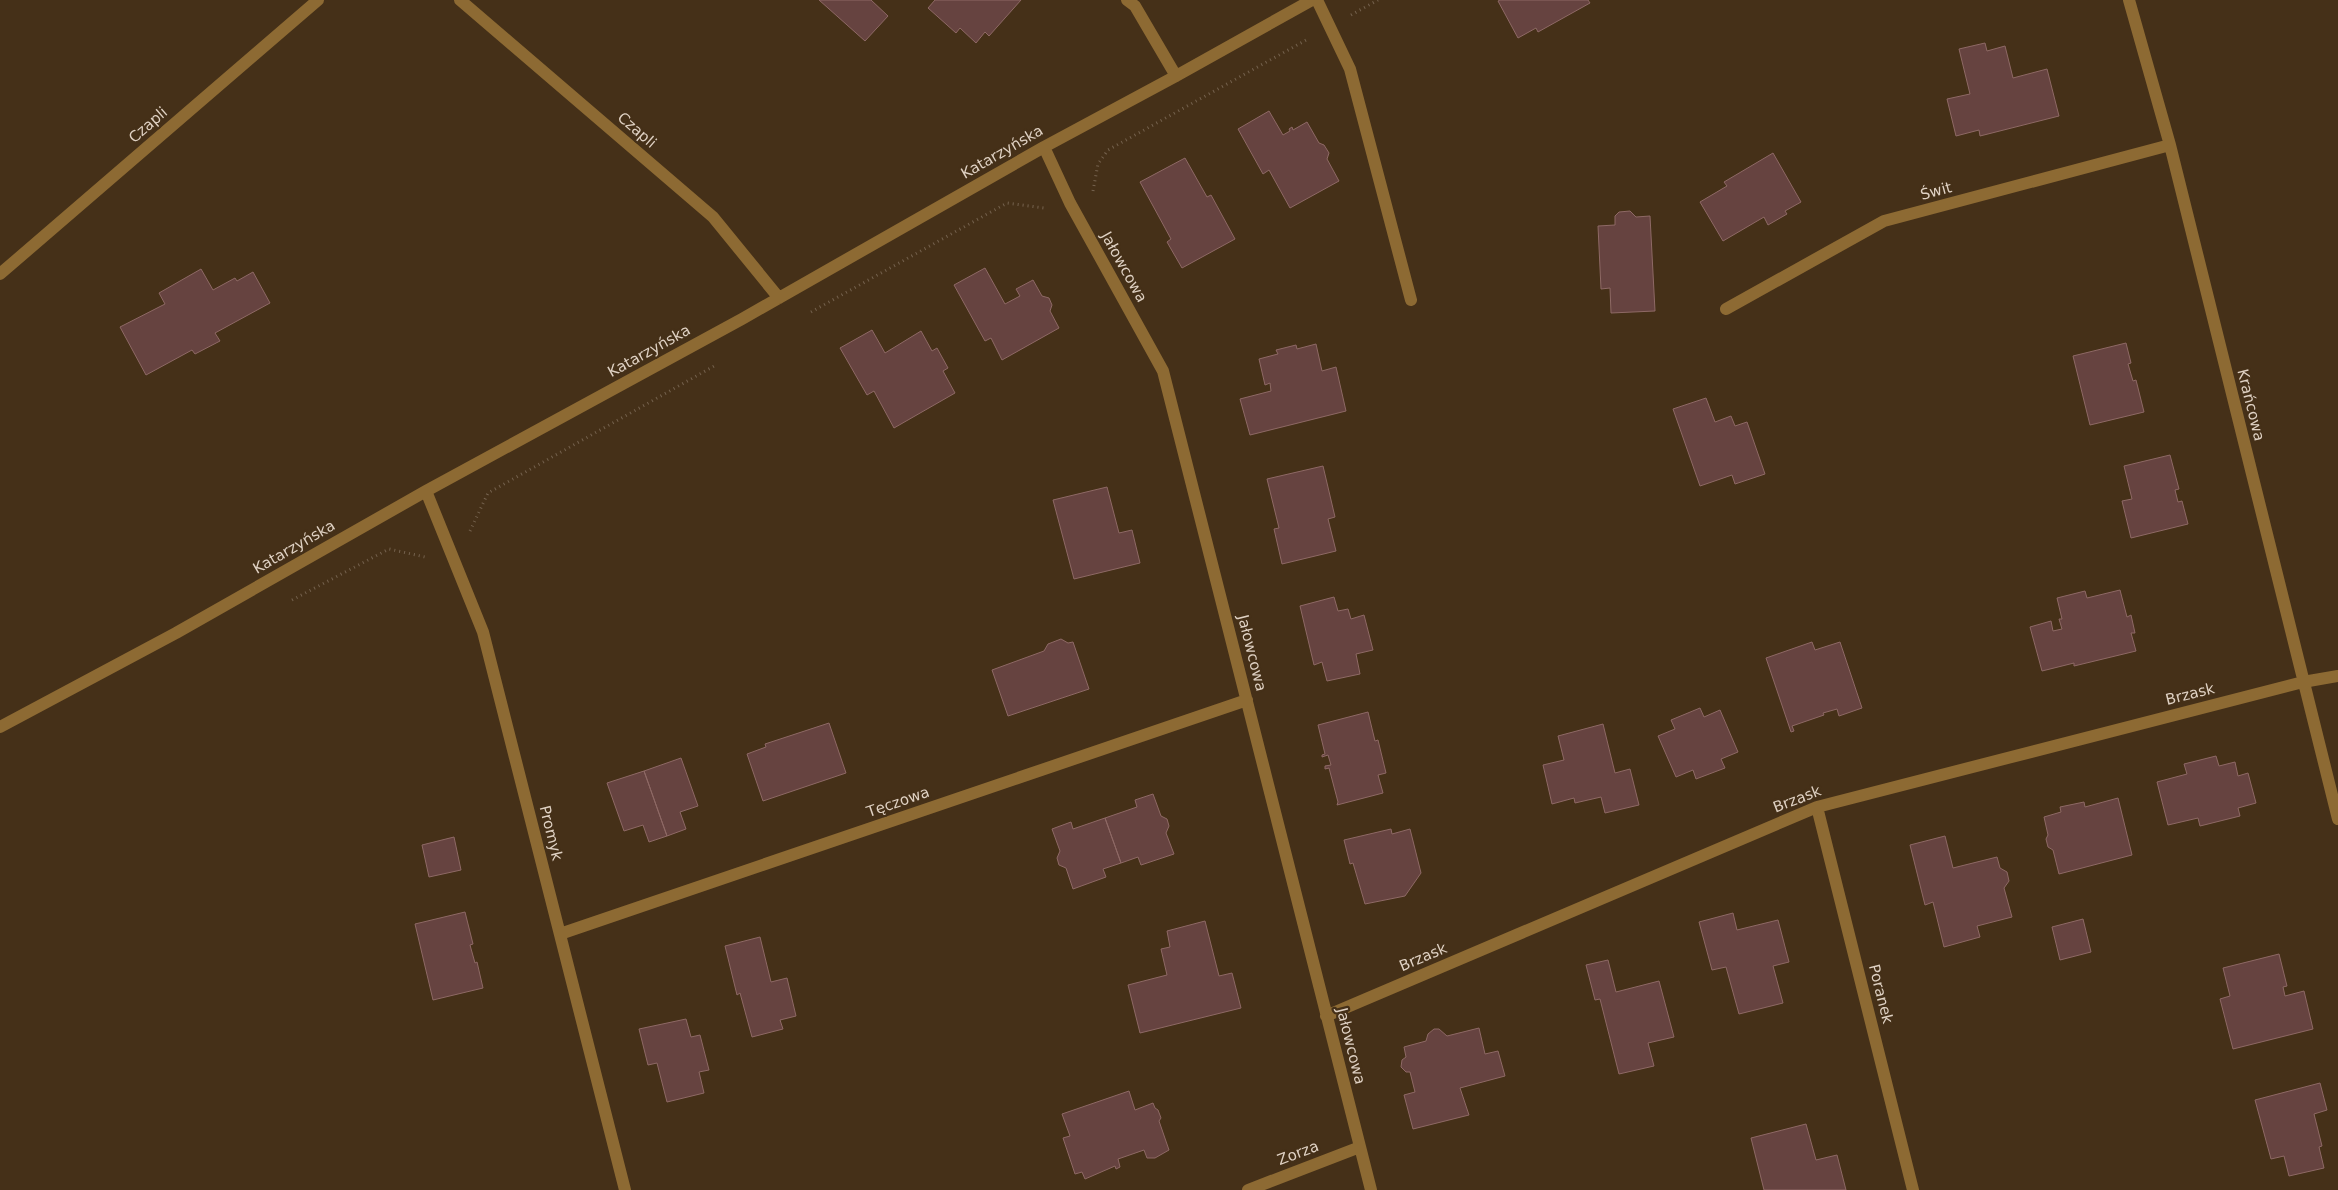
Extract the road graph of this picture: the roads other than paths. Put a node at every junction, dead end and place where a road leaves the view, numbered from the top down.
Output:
1 (318, 0) edge
2 (460, 0) edge
3 (1127, 0) edge
4 (1312, 0) edge
5 (1317, 0) edge
6 (2129, 0) edge
7 (1176, 76) junction
8 (2170, 146) junction
9 (1044, 147) junction
10 (0, 274) edge
11 (779, 298) junction
12 (1412, 300) dead end
13 (1726, 309) dead end
14 (426, 491) junction
15 (2338, 676) edge
16 (2303, 682) junction
17 (1247, 700) junction
18 (0, 727) edge
19 (1817, 807) junction
20 (2338, 819) edge
21 (560, 934) junction
22 (1326, 1016) junction
23 (1360, 1147) junction
24 (625, 1190) edge
25 (1248, 1190) edge
26 (1370, 1190) edge
27 (1913, 1190) edge

1 - 10 street, Czapli
2 - 11 street, Czapli
3 - 7 street
4 - 7 street, Katarzyńska
5 - 12 street
6 - 8 street, Krańcowa
7 - 9 street, Katarzyńska
8 - 13 street, Świt
8 - 16 street, Krańcowa
9 - 11 street, Katarzyńska
9 - 17 street, Jałowcowa
11 - 14 street, Katarzyńska
14 - 18 street, Katarzyńska
14 - 21 street, Promyk
15 - 16 street, Brzask
16 - 19 street, Brzask
16 - 20 street, Krańcowa
17 - 21 street, Tęczowa
17 - 22 street, Jałowcowa
19 - 22 street, Brzask
19 - 27 street, Poranek
21 - 24 street, Promyk
22 - 23 street, Jałowcowa
23 - 25 street, Zorza
23 - 26 street, Jałowcowa

